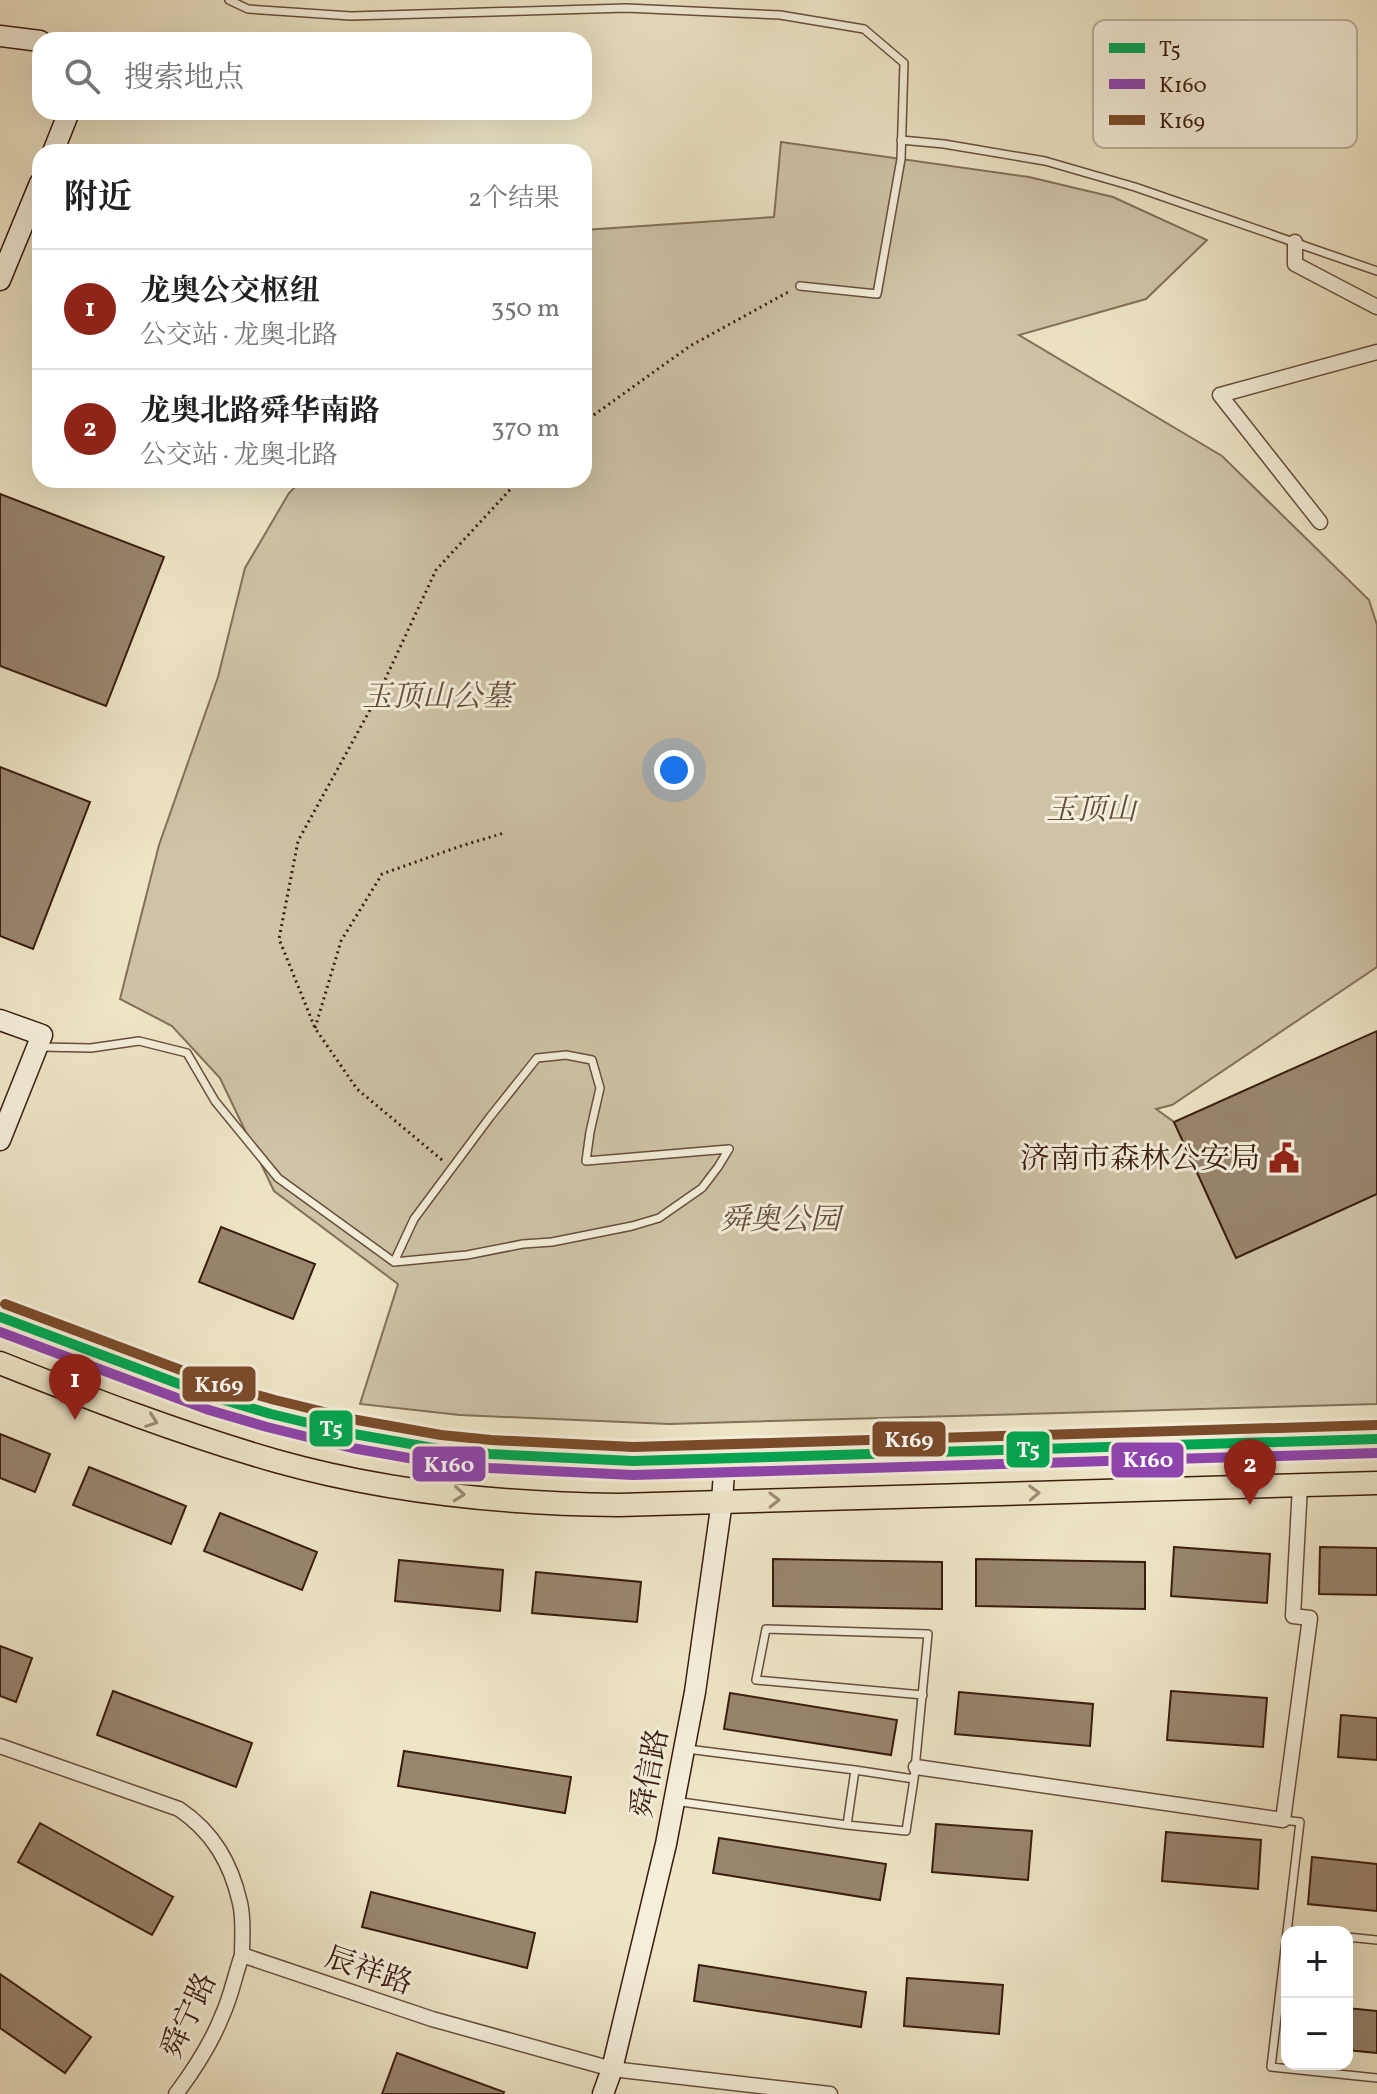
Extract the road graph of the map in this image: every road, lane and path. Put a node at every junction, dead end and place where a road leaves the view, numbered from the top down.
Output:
1 (229, 0) edge
2 (0, 36) edge
3 (32, 40) edge
4 (66, 120) edge
5 (901, 140) junction
6 (56, 144) edge
7 (32, 202) edge
8 (1295, 242) junction
9 (1377, 271) edge
10 (0, 280) edge
11 (800, 286) joint
12 (1377, 307) edge
13 (1377, 352) edge
14 (592, 416) edge
15 (512, 488) edge
16 (1320, 522) dead end
17 (504, 833) dead end
18 (0, 1020) edge
19 (315, 1028) junction
20 (40, 1041) junction
21 (0, 1140) edge
22 (452, 1168) junction
23 (394, 1262) junction
24 (0, 1317) edge
25 (0, 1363) edge
26 (1377, 1439) edge
27 (725, 1458) junction
28 (1377, 1483) edge
29 (1300, 1486) junction
30 (722, 1501) junction
31 (923, 1695) junction
32 (0, 1746) edge
33 (684, 1748) junction
34 (855, 1770) junction
35 (915, 1773) junction
36 (674, 1801) junction
37 (1283, 1820) junction
38 (847, 1825) junction
39 (1287, 1926) edge
40 (1353, 1938) edge
41 (1377, 1940) edge
42 (242, 1955) junction
43 (1281, 1981) edge
44 (612, 2069) junction
45 (1377, 2078) edge
46 (176, 2094) edge
47 (603, 2094) edge
48 (830, 2094) edge

1 - 5 lane
2 - 3 street
4 - 6 street
5 - 8 lane
5 - 11 lane
7 - 10 street
8 - 9 lane
8 - 12 street
11 - 14 path
13 - 16 street
15 - 19 path
17 - 19 path
18 - 20 street
19 - 22 path
20 - 21 street
20 - 23 lane
22 - 23 lane
22 - 23 lane
24 - 27 main road
25 -> 30 main road
26 - 27 main road
27 - 30 street, 舜信路
28 - 29 main road
30 -> 29 main road
29 - 37 street
30 - 33 street, 舜信路
31 - 31 lane
31 - 35 lane
32 - 42 street
33 - 34 lane
33 - 36 street, 舜信路
34 - 35 lane
34 - 38 lane
35 - 37 street
35 - 38 lane
36 - 38 lane
36 - 44 street, 舜信路
37 - 39 lane
40 - 41 lane
42 - 44 street, 辰祥路
42 - 46 street, 舜宁路
43 - 45 lane
44 - 47 street, 舜信路
44 - 48 street, 辰祥路

